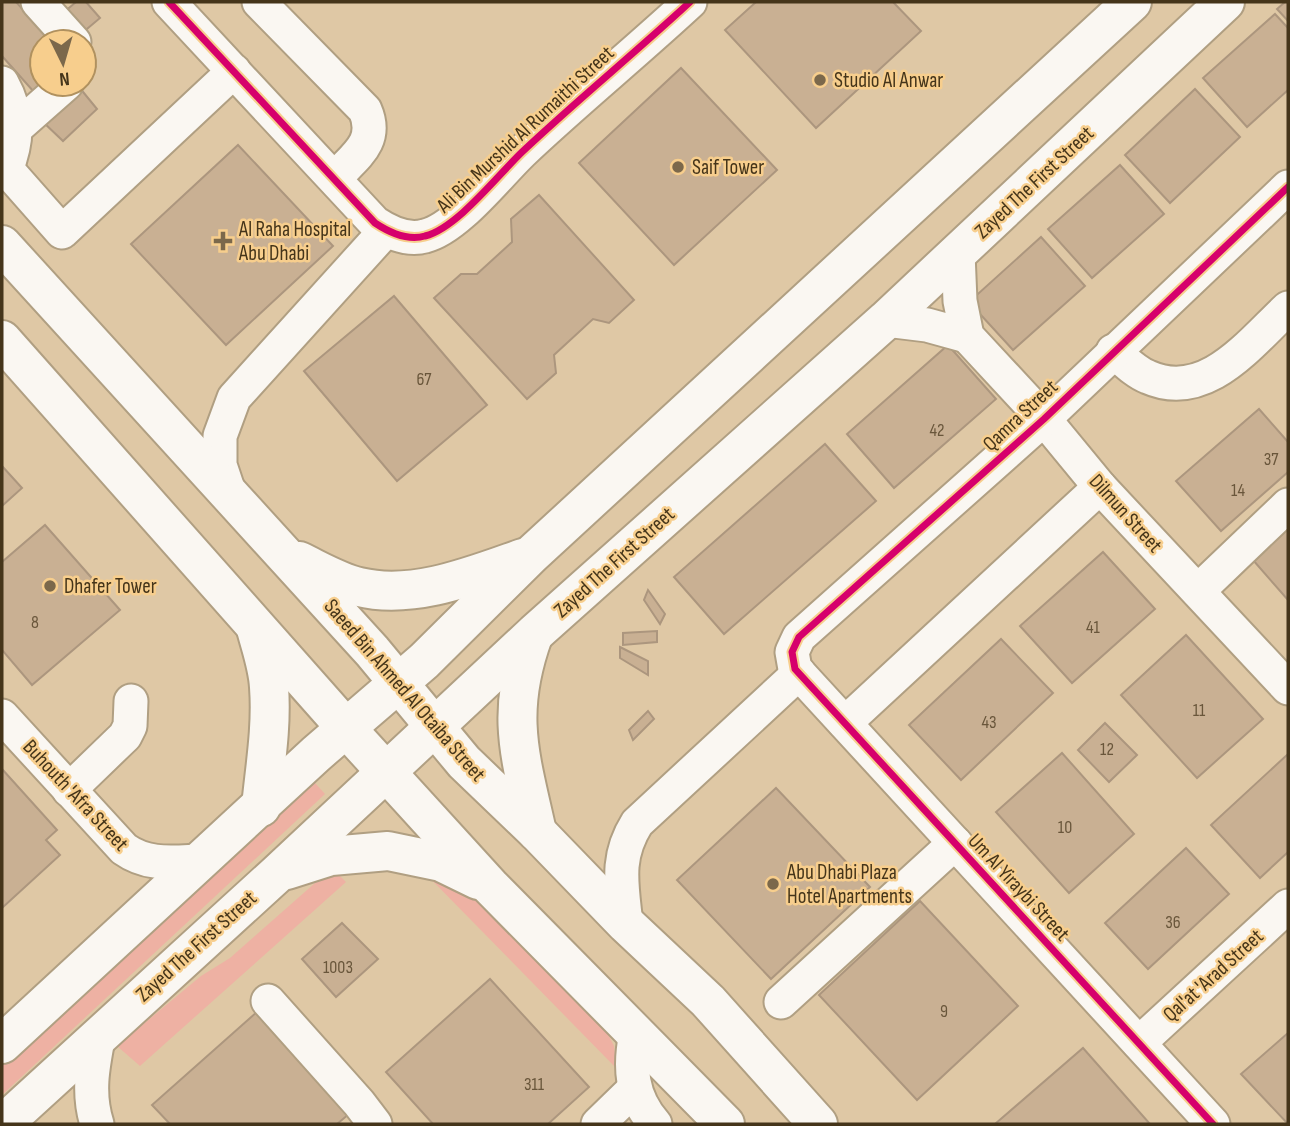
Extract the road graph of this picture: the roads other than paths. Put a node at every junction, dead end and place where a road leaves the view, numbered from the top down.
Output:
1 (38, 2) edge
2 (169, 2) edge
3 (259, 2) edge
4 (690, 2) edge
5 (1132, 2) edge
6 (1225, 2) edge
7 (61, 28) edge
8 (233, 71) junction
9 (2, 83) edge
10 (50, 98) edge
11 (15, 129) junction
12 (4, 167) edge
13 (335, 178) junction
14 (1288, 187) edge
15 (386, 230) junction
16 (2, 245) edge
17 (958, 253) junction
18 (1288, 308) edge
19 (886, 320) junction
20 (967, 336) junction
21 (2, 340) edge
22 (1113, 351) junction
23 (1044, 419) junction
24 (1100, 487) junction
25 (229, 492) junction
26 (1288, 505) edge
27 (285, 554) junction
28 (531, 555) junction
29 (1198, 591) junction
30 (255, 623) junction
31 (534, 633) junction
32 (799, 673) junction
33 (399, 683) junction
34 (1288, 688) edge
35 (131, 701) dead end
36 (2, 716) edge
37 (845, 723) junction
38 (435, 727) junction
39 (346, 728) junction
40 (386, 772) junction
41 (69, 790) junction
42 (261, 807) junction
43 (537, 832) junction
44 (955, 843) junction
45 (200, 860) junction
46 (278, 873) junction
47 (490, 886) junction
48 (1288, 906) edge
49 (625, 924) junction
50 (268, 1001) dead end
51 (781, 1002) dead end
52 (636, 1033) junction
53 (99, 1034) junction
54 (1139, 1043) junction
55 (2, 1044) edge
56 (634, 1089) junction
57 (3, 1124) edge
58 (97, 1124) edge
59 (374, 1124) edge
60 (598, 1124) edge
61 (655, 1124) edge
62 (725, 1124) edge
63 (818, 1124) edge
64 (1213, 1124) edge

1 - 7 street
2 - 8 street
3 - 13 street
4 - 15 street, Ali Bin Murshid Al Rumaithi Street
5 - 28 main road
6 - 17 main road, Zayed The First Street
8 - 12 street
8 - 13 street
9 - 11 street
10 - 11 street
11 - 12 street
13 - 15 street
14 - 22 street, Qamra Street
15 - 25 street
16 - 25 main road, Saeed Bin Ahmed Al Otaiba Street
17 - 19 main road, Zayed The First Street
17 - 20 street
18 - 22 street
19 - 20 street
19 - 31 main road, Zayed The First Street
20 - 23 street, Dilmun Street
21 - 30 main road
22 - 23 street, Qamra Street
23 - 24 street, Dilmun Street
23 - 32 street, Qamra Street
24 - 29 street, Dilmun Street
24 - 37 street
25 - 27 main road, Saeed Bin Ahmed Al Otaiba Street
26 - 29 street
27 - 28 main road
27 - 33 main road, Saeed Bin Ahmed Al Otaiba Street
28 - 33 main road
29 - 34 street, Dilmun Street
30 - 39 main road
30 - 42 main road
31 - 38 main road, Zayed The First Street
31 - 43 main road
32 - 37 street, Um Al Yiraybi Street
32 - 49 street
33 - 38 main road, Saeed Bin Ahmed Al Otaiba Street
33 - 39 main road
35 - 41 street
36 - 41 street, Buhouth 'Afra Street
37 - 44 street, Um Al Yiraybi Street
38 - 40 main road, Zayed The First Street
38 - 43 main road, Saeed Bin Ahmed Al Otaiba Street
39 - 40 main road
39 - 42 main road
40 - 46 main road, Zayed The First Street
40 - 47 main road
41 - 45 street, Buhouth 'Afra Street
42 - 45 main road
43 - 49 main road, Saeed Bin Ahmed Al Otaiba Street
44 - 51 street
44 - 54 street, Um Al Yiraybi Street
45 - 55 main road
46 - 47 main road
46 - 53 main road, Zayed The First Street
47 - 52 main road
48 - 54 street, Qal'at 'Arad Street
49 - 63 main road, Saeed Bin Ahmed Al Otaiba Street
50 - 59 street
52 - 56 street
52 - 62 main road
53 - 57 main road, Zayed The First Street
53 - 58 street
54 - 64 street, Um Al Yiraybi Street
56 - 60 street
56 - 61 street

